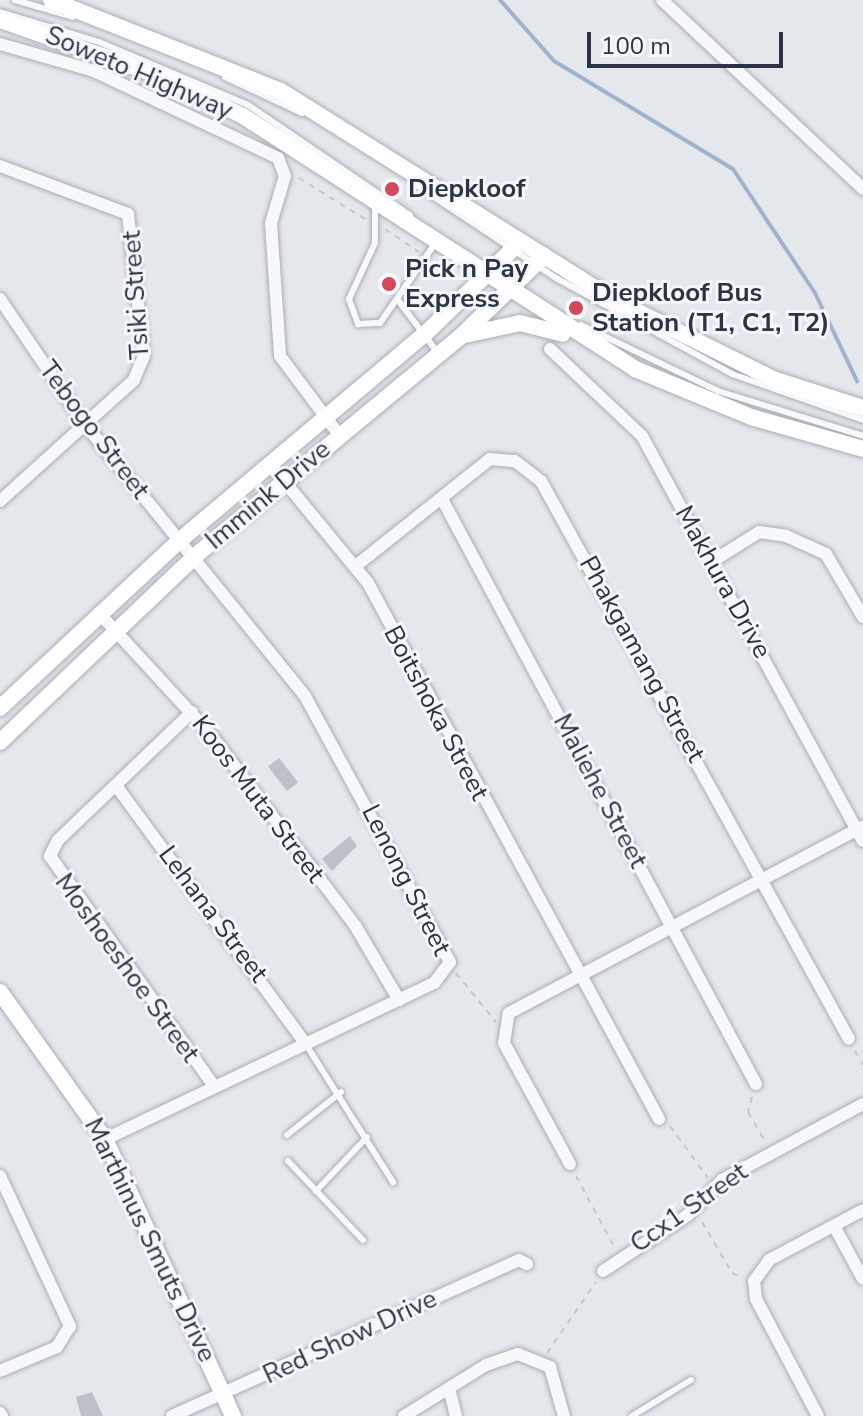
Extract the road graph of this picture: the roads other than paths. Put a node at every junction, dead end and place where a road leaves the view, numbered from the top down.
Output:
1 (15, 0) edge
2 (51, 0) edge
3 (662, 0) edge
4 (0, 12) edge
5 (0, 20) edge
6 (0, 44) edge
7 (0, 166) edge
8 (863, 189) edge
9 (375, 201) junction
10 (436, 242) junction
11 (516, 246) junction
12 (540, 260) junction
13 (488, 273) junction
14 (512, 289) junction
15 (0, 299) edge
16 (397, 299) junction
17 (424, 335) junction
18 (460, 337) junction
19 (550, 349) dead end
20 (601, 351) junction
21 (438, 355) junction
22 (863, 408) edge
23 (324, 417) junction
24 (863, 420) edge
25 (84, 423) junction
26 (339, 435) junction
27 (863, 436) edge
28 (863, 449) edge
29 (270, 464) junction
30 (284, 480) junction
31 (442, 499) junction
32 (0, 501) edge
33 (179, 541) junction
34 (194, 557) junction
35 (713, 561) junction
36 (357, 565) junction
37 (99, 613) junction
38 (863, 617) edge
39 (115, 629) junction
40 (0, 708) edge
41 (192, 712) junction
42 (0, 742) edge
43 (117, 787) junction
44 (861, 832) edge
45 (763, 879) junction
46 (673, 927) junction
47 (580, 976) junction
48 (0, 992) edge
49 (399, 1000) junction
50 (849, 1039) road end
51 (305, 1043) junction
52 (756, 1084) road end
53 (215, 1087) junction
54 (341, 1092) junction
55 (863, 1104) edge
56 (659, 1119) road end
57 (287, 1135) dead end
58 (367, 1137) junction
59 (105, 1139) junction
60 (288, 1161) dead end
61 (570, 1164) road end
62 (0, 1176) edge
63 (393, 1182) dead end
64 (316, 1191) junction
65 (863, 1210) edge
66 (834, 1226) junction
67 (363, 1240) dead end
68 (527, 1264) dead end
69 (603, 1271) road end
70 (863, 1279) edge
71 (0, 1371) edge
72 (691, 1380) dead end
73 (449, 1388) junction
74 (225, 1394) junction
75 (172, 1416) edge
76 (233, 1416) edge
77 (404, 1416) edge
78 (456, 1416) edge
79 (564, 1416) edge
80 (632, 1416) edge
81 (818, 1416) edge

1 - 11 lane, Soweto Highway
2 - 11 main road, Soweto Highway
3 - 8 street
4 - 13 lane, Soweto Highway
5 - 9 main road, Soweto Highway
6 - 23 street
7 - 25 street, Tsiki Street
9 - 10 main road, Soweto Highway
9 - 16 lane
10 - 13 main road, Soweto Highway
10 - 16 lane
11 - 12 main road, Soweto Highway
11 - 13 main road, Immink Drive
12 - 14 main road, Immink Drive
12 - 22 main road, Soweto Highway
12 - 24 lane, Soweto Highway
13 - 14 main road, Soweto Highway
13 - 17 main road, Immink Drive
14 - 18 main road, Immink Drive
14 - 20 main road, Soweto Highway
14 - 27 lane, Soweto Highway
15 - 25 street, Tebogo Street
16 - 17 lane
17 - 21 lane
17 - 23 main road, Immink Drive
18 - 20 main road
18 - 21 main road, Immink Drive
19 - 35 street, Makhura Drive
20 - 28 main road, Soweto Highway
21 - 26 main road, Immink Drive
23 - 26 street
23 - 29 main road, Immink Drive
25 - 32 street, Tsiki Street
25 - 33 street, Tebogo Street
26 - 30 main road, Immink Drive
29 - 30 street, Boitshoka Street
29 - 33 main road, Immink Drive
30 - 34 main road, Immink Drive
30 - 36 street, Boitshoka Street
31 - 36 street, Phakgamang Street
31 - 45 street, Phakgamang Street
31 - 46 street, Maliehe Street
33 - 34 street, Tebogo Street
33 - 37 main road, Immink Drive
34 - 39 main road, Immink Drive
34 - 49 street, Lenong Street
35 - 38 street
35 - 44 street, Makhura Drive
36 - 47 street, Boitshoka Street
37 - 39 street, Koos Muta Street
37 - 40 main road, Immink Drive
39 - 41 street, Koos Muta Street
39 - 42 main road, Immink Drive
41 - 43 street, Moshoeshoe Street
41 - 49 street, Koos Muta Street
43 - 51 street, Lehana Street
43 - 53 street, Moshoeshoe Street
44 - 45 street
45 - 46 street
45 - 50 street, Phakgamang Street
46 - 47 street
46 - 52 street, Maliehe Street
47 - 56 street, Boitshoka Street
47 - 61 street
48 - 59 main road, Marthinus Smuts Drive
49 - 51 street, Lenong Street
51 - 53 street, Lenong Street
51 - 54 lane
53 - 59 street, Lenong Street
54 - 57 lane
54 - 58 lane
55 - 69 street, Ccx1 Street
58 - 63 lane
58 - 64 lane
59 - 74 main road, Marthinus Smuts Drive
60 - 64 lane
62 - 71 street
64 - 67 lane
65 - 66 street
66 - 70 street
66 - 81 street
68 - 74 street, Red Show Drive
72 - 80 lane
73 - 77 street
73 - 78 street
73 - 79 street
74 - 75 street, Red Show Drive
74 - 76 main road, Marthinus Smuts Drive

